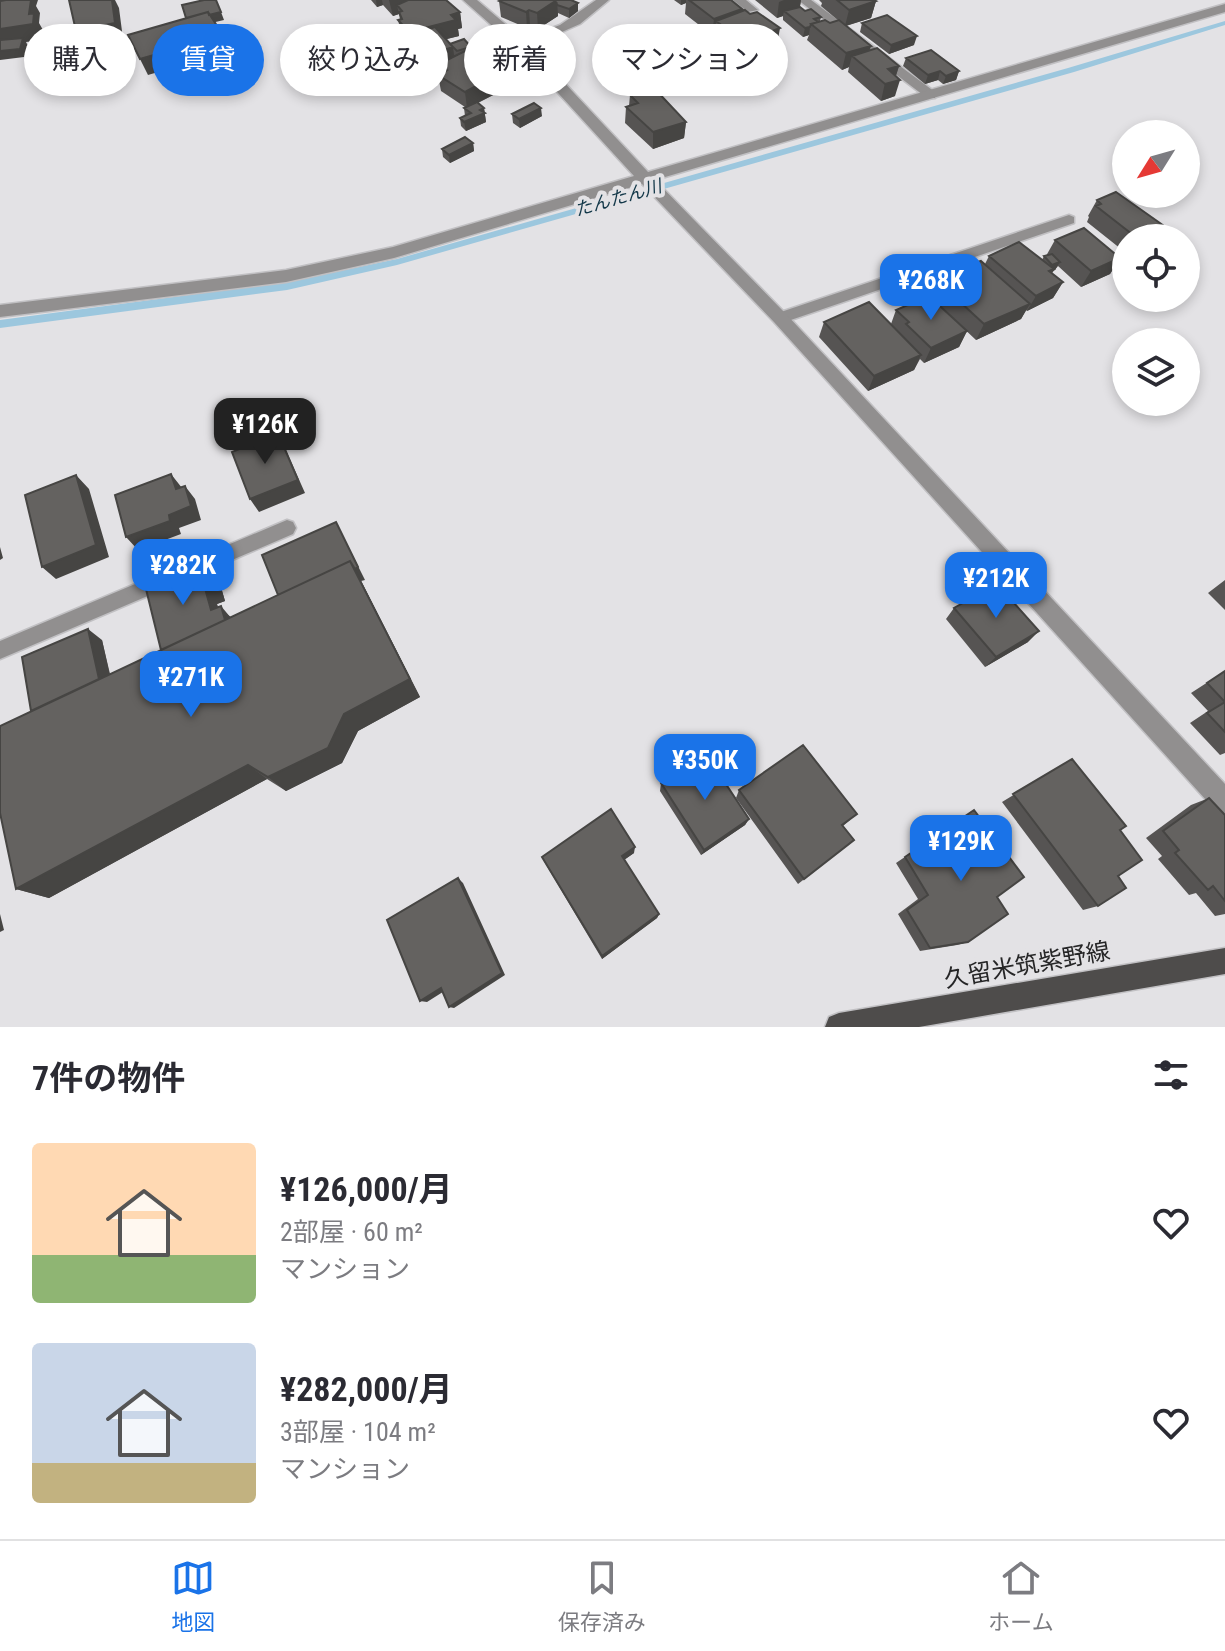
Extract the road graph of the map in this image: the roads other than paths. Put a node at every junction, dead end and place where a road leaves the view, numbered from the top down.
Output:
1 (469, 0) edge
2 (603, 0) edge
3 (739, 0) edge
4 (804, 0) edge
5 (1225, 8) edge
6 (752, 10) edge
7 (497, 24) edge
8 (569, 24) edge
9 (931, 95) junction
10 (569, 96) edge
11 (651, 186) junction
12 (1069, 220) dead end
13 (0, 311) edge
14 (780, 318) junction
15 (287, 528) dead end
16 (0, 650) edge
17 (1225, 802) edge
18 (1225, 961) edge
19 (839, 1027) edge

1 - 7 street
2 - 8 street
3 - 6 lane
4 - 9 lane
5 - 9 street
9 - 11 street
10 - 11 street
11 - 13 street
11 - 14 street
12 - 14 lane
14 - 17 street
15 - 16 lane
18 - 19 main road, 久留米筑紫野線

